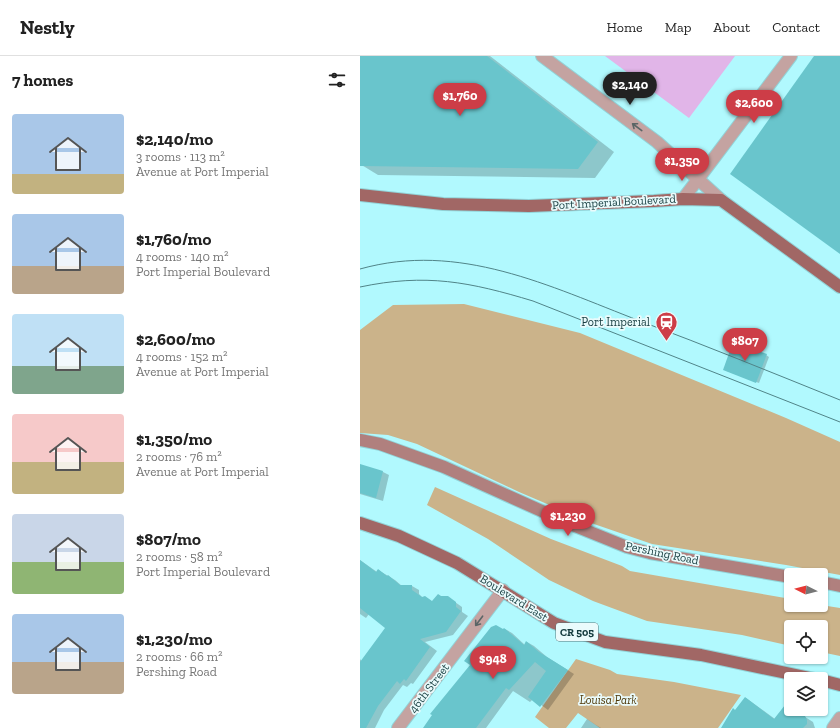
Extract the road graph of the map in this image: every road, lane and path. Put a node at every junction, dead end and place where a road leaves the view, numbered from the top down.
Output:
1 (542, 56) edge
2 (791, 56) edge
3 (699, 179) junction
4 (360, 195) edge
5 (684, 199) junction
6 (721, 200) junction
7 (840, 287) edge
8 (360, 440) edge
9 (360, 523) edge
10 (784, 576) edge
11 (828, 583) edge
12 (840, 586) edge
13 (503, 590) junction
14 (784, 672) edge
15 (828, 682) edge
16 (840, 685) edge
17 (840, 718) edge
18 (398, 728) edge
19 (833, 728) edge

3 -> 1 street
2 - 3 street
3 - 5 street
3 - 6 street
4 - 5 main road, Port Imperial Boulevard
5 - 6 main road, Port Imperial Boulevard
6 - 7 main road
8 - 10 street, Pershing Road
9 - 13 main road, Boulevard East / CR 505
11 - 12 street
13 - 14 main road, Boulevard East / CR 505
13 -> 18 street, 46th Street
15 - 16 main road
17 - 19 street

